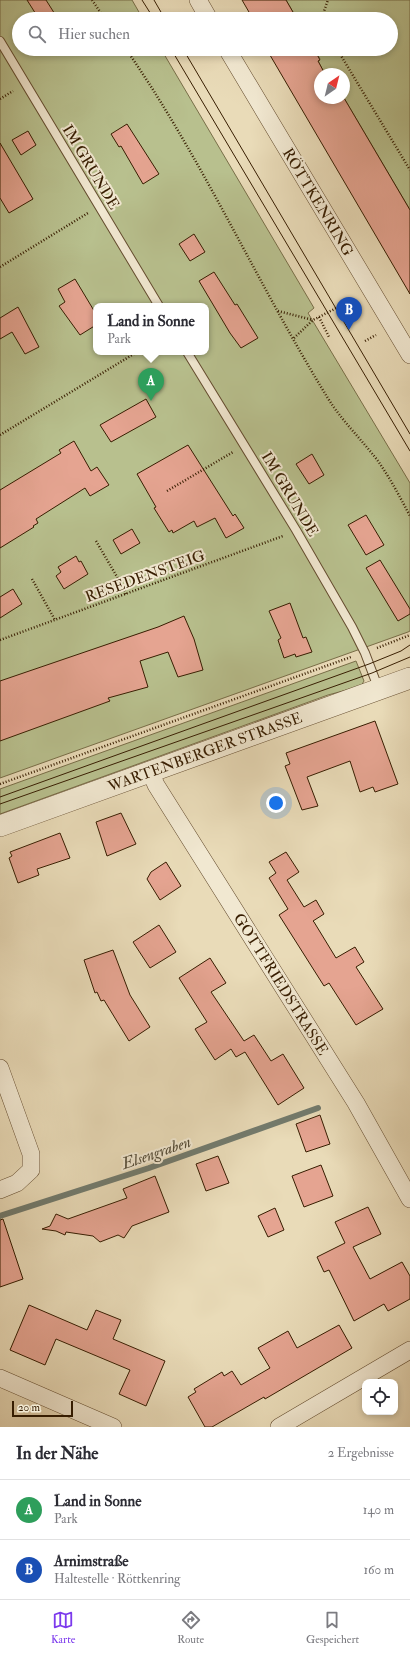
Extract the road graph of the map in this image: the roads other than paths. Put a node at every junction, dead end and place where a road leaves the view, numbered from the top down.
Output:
1 (198, 0) edge
2 (205, 12) edge
3 (0, 41) edge
4 (231, 56) edge
5 (157, 303) edge
6 (189, 355) edge
7 (410, 356) edge
8 (410, 678) edge
9 (379, 690) junction
10 (150, 772) junction
11 (0, 826) edge
12 (0, 1068) edge
13 (0, 1190) edge
14 (410, 1199) edge
15 (410, 1350) edge
16 (0, 1378) edge
17 (113, 1427) edge
18 (279, 1427) edge

1 - 2 street
3 - 5 lane, IM GRUNDE
4 - 7 street, RÖTTKENRING
6 - 9 lane, IM GRUNDE
8 - 9 street, WARTENBERGER STRASSE
9 - 10 street, WARTENBERGER STRASSE
10 - 11 street, WARTENBERGER STRASSE
10 - 14 street, GOTTFRIEDSTRASSE
12 - 13 street
15 - 18 street
16 - 17 street

